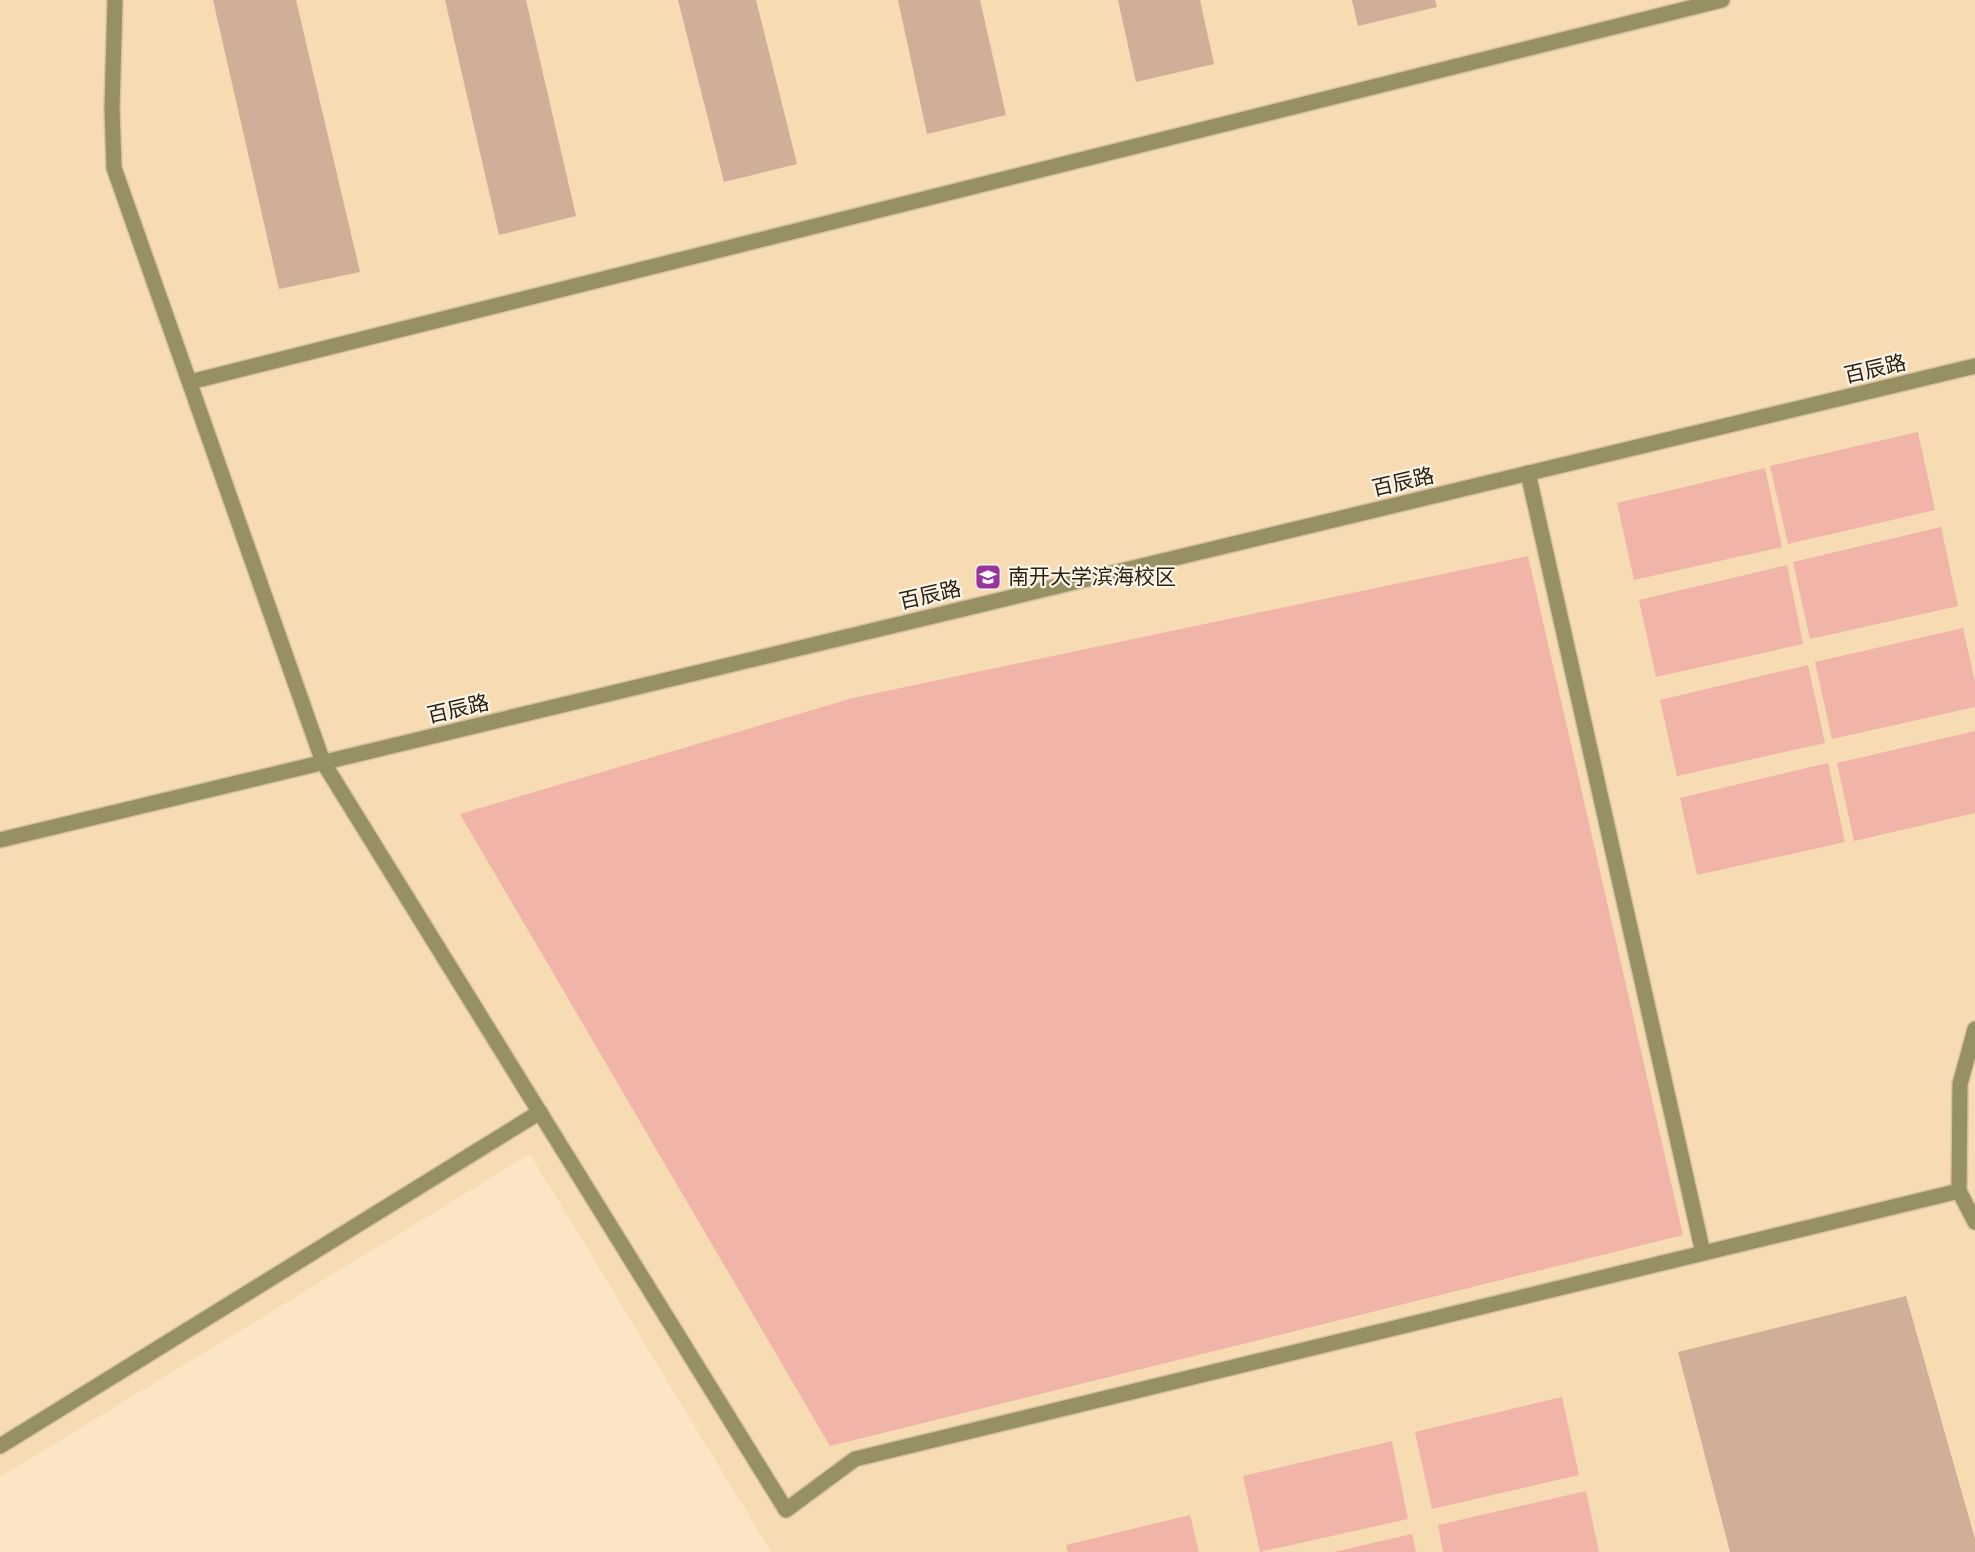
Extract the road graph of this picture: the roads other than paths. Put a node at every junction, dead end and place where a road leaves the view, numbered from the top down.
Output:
1 (116, 0) edge
2 (1722, 0) edge
3 (1975, 366) edge
4 (190, 382) junction
5 (1528, 473) junction
6 (324, 762) junction
7 (0, 840) edge
8 (1975, 1029) edge
9 (540, 1112) junction
10 (1959, 1191) junction
11 (1975, 1222) edge
12 (1703, 1253) junction
13 (0, 1446) edge

1 - 4 street
2 - 4 street
3 - 5 street, 百辰路
4 - 6 street
5 - 6 street, 百辰路
5 - 12 street
6 - 7 street, 百辰路
6 - 9 street
8 - 10 street
9 - 12 street
9 - 13 street
10 - 11 street
10 - 12 street

